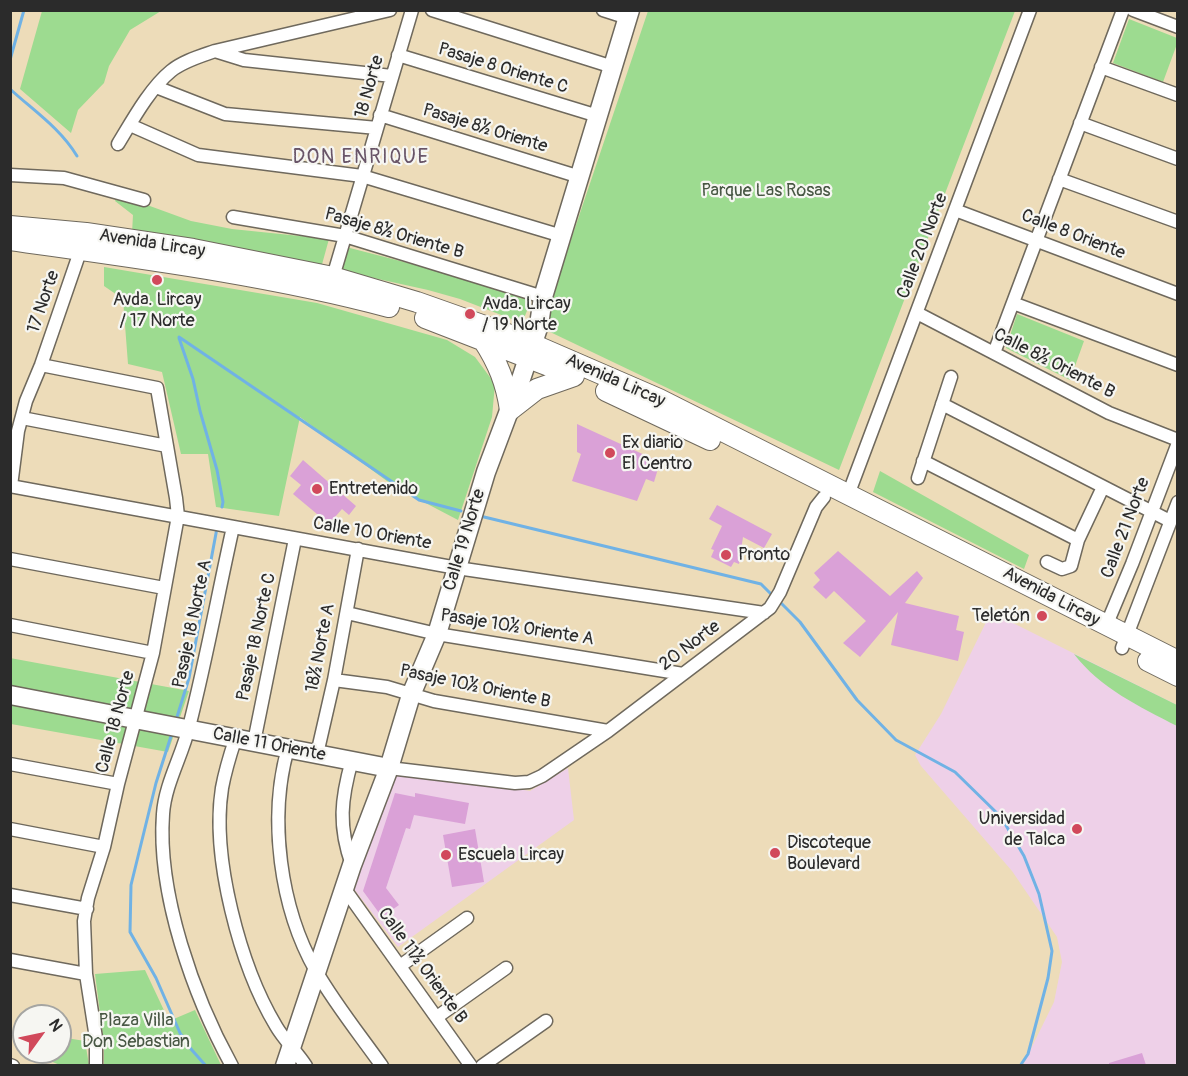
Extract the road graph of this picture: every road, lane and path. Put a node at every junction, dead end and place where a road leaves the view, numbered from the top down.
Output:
1 (390, 10) edge
2 (412, 10) edge
3 (432, 10) edge
4 (603, 10) edge
5 (1030, 10) edge
6 (1122, 10) edge
7 (1132, 10) edge
8 (629, 14) edge
9 (1178, 27) edge
10 (214, 51) junction
11 (398, 55) junction
12 (613, 67) junction
13 (1101, 67) junction
14 (392, 76) junction
15 (156, 87) junction
16 (1178, 95) edge
17 (598, 116) junction
18 (379, 122) junction
19 (1080, 123) junction
20 (130, 125) junction
21 (118, 144) dead end
22 (1178, 159) edge
23 (10, 175) edge
24 (362, 176) junction
25 (580, 177) junction
26 (1059, 179) junction
27 (144, 200) dead end
28 (955, 210) junction
29 (233, 217) dead end
30 (1178, 222) edge
31 (10, 226) edge
32 (345, 236) junction
33 (562, 236) junction
34 (10, 240) edge
35 (1036, 241) junction
36 (83, 242) junction
37 (333, 277) junction
38 (1178, 294) edge
39 (543, 297) junction
40 (1013, 303) junction
41 (917, 313) junction
42 (483, 340) junction
43 (530, 350) junction
44 (994, 353) junction
45 (41, 365) junction
46 (1178, 365) edge
47 (574, 376) junction
48 (951, 377) dead end
49 (942, 404) junction
50 (510, 410) junction
51 (22, 418) junction
52 (1178, 442) edge
53 (167, 446) junction
54 (923, 461) junction
55 (918, 478) dead end
56 (11, 486) edge
57 (1103, 487) junction
58 (849, 495) junction
59 (824, 497) junction
60 (1178, 502) edge
61 (1151, 511) junction
62 (178, 516) junction
63 (1170, 521) junction
64 (233, 527) junction
65 (295, 539) junction
66 (1078, 540) junction
67 (358, 549) junction
68 (10, 560) edge
69 (1047, 562) dead end
70 (457, 568) junction
71 (1124, 585) junction
72 (164, 588) junction
73 (1143, 594) junction
74 (764, 613) junction
75 (347, 614) junction
76 (10, 625) edge
77 (1106, 626) junction
78 (437, 634) junction
79 (1124, 642) junction
80 (153, 653) junction
81 (1178, 661) edge
82 (683, 674) junction
83 (1178, 676) edge
84 (334, 680) junction
85 (10, 695) edge
86 (411, 695) junction
87 (135, 719) junction
88 (189, 729) junction
89 (608, 731) junction
90 (235, 740) junction
91 (254, 742) junction
92 (288, 748) junction
93 (317, 754) junction
94 (352, 760) junction
95 (10, 764) edge
96 (389, 768) junction
97 (529, 782) joint
98 (118, 783) junction
99 (10, 829) edge
100 (104, 847) junction
101 (352, 865) junction
102 (344, 888) junction
103 (10, 895) edge
104 (87, 909) junction
105 (467, 918) dead end
106 (10, 960) edge
107 (400, 966) junction
108 (506, 968) dead end
109 (316, 972) junction
110 (86, 974) junction
111 (437, 1017) junction
112 (546, 1021) dead end
113 (291, 1047) junction
114 (96, 1065) edge
115 (232, 1065) edge
116 (285, 1065) edge
117 (306, 1065) edge
118 (382, 1065) edge
119 (471, 1065) edge
120 (482, 1065) edge

1 - 10 street
2 - 11 street, 18 Norte
3 - 12 street
4 - 8 street
5 - 28 street, Calle 20 Norte
6 - 13 street
7 - 9 street
8 - 12 main road, Calle 19 Norte
10 - 14 street
10 - 15 street
11 - 14 street, 18 Norte
11 - 17 street, Pasaje 8 Oriente C
12 - 17 main road, Calle 19 Norte
13 - 16 street
13 - 19 street
14 - 18 street, 18 Norte
15 - 18 street, Pasaje 8½ Oriente
15 - 20 street
17 - 25 main road, Calle 19 Norte
18 - 24 street, 18 Norte
18 - 25 street, Pasaje 8½ Oriente
19 - 22 street
19 - 26 street
20 - 21 street
20 - 24 street
23 - 27 street
24 - 32 street, 18 Norte
24 - 33 street
25 - 33 main road, Calle 19 Norte
26 - 30 street
26 - 35 street
28 - 35 street, Calle 8 Oriente
28 - 41 street, Calle 20 Norte
29 - 32 street, Pasaje 8½ Oriente B
31 - 36 main road, Avenida Lircay
32 - 37 street, 18 Norte
32 - 39 street, Pasaje 8½ Oriente B
33 - 39 main road, Calle 19 Norte
34 - 36 main road, Avenida Lircay
35 - 38 street, Calle 8 Oriente
35 - 40 street
36 - 37 main road, Avenida Lircay
36 - 42 main road, Avenida Lircay
36 - 45 street, 17 Norte
37 - 43 main road, Avenida Lircay
39 - 43 main road, Calle 19 Norte
40 - 44 street
40 - 46 street
41 - 44 street, Calle 8½ Oriente B
41 - 58 street, Calle 20 Norte
42 - 43 main road, Avenida Lircay
42 - 50 main road
43 - 47 main road, Avenida Lircay
43 - 50 main road, Calle 19 Norte
43 - 58 main road, Avenida Lircay
44 - 52 street, Calle 8½ Oriente B
45 - 51 street, 17 Norte
45 - 53 street, Calle 18 Norte
47 - 50 main road
47 - 59 main road, Avenida Lircay
48 - 49 street
49 - 54 street
49 - 57 street
50 - 70 main road, Calle 19 Norte
51 - 53 street
51 - 56 street, 17 Norte
52 - 61 street, Calle 21 Norte
53 - 62 street, Calle 18 Norte
54 - 55 street
54 - 66 street
56 - 62 street, Calle 10 Oriente
57 - 61 street
57 - 66 street
58 - 77 main road, Avenida Lircay
59 - 74 street, 20 Norte
59 - 79 main road, Avenida Lircay
60 - 63 street
61 - 63 street
61 - 71 street, Calle 21 Norte
62 - 64 street, Calle 10 Oriente
62 - 72 street, Calle 18 Norte
63 - 73 street
64 - 65 street, Calle 10 Oriente
64 - 88 street, Pasaje 18 Norte A
65 - 67 street, Calle 10 Oriente
65 - 91 street, Pasaje 18 Norte C
66 - 69 street
67 - 70 street, Calle 10 Oriente
67 - 75 street, 18½ Norte A
68 - 72 street
70 - 74 street, Calle 10 Oriente
70 - 78 main road, Calle 19 Norte
71 - 73 street
71 - 77 street, Calle 21 Norte
72 - 80 street, Calle 18 Norte
73 - 79 street
74 - 82 street, 20 Norte
75 - 78 street, Pasaje 10½ Oriente A
75 - 84 street, 18½ Norte A
76 - 80 street
77 - 79 main road, Avenida Lircay
78 - 82 street, Pasaje 10½ Oriente A
78 - 86 main road, Calle 19 Norte
79 - 81 main road, Avenida Lircay
79 - 83 main road, Avenida Lircay
80 - 87 street, Calle 18 Norte
82 - 89 street, 20 Norte
84 - 86 street, Pasaje 10½ Oriente B
84 - 93 street, 18½ Norte A
85 - 87 main road, Calle 11 Oriente
86 - 89 street, Pasaje 10½ Oriente B
86 - 96 main road, Calle 19 Norte
87 - 88 main road, Calle 11 Oriente
87 - 98 street, Calle 18 Norte
88 - 90 main road, Calle 11 Oriente
88 - 115 street, Pasaje 18 Norte A
89 - 97 street, 20 Norte
90 - 91 main road, Calle 11 Oriente
90 - 113 street
91 - 92 main road, Calle 11 Oriente
92 - 93 main road, Calle 11 Oriente
92 - 109 street
93 - 94 main road, Calle 11 Oriente
94 - 96 main road, Calle 11 Oriente
94 - 101 street
95 - 98 street
96 - 97 street, Calle 11 Oriente
96 - 101 main road, Calle 19 Norte
98 - 100 street, Calle 18 Norte
99 - 100 street
100 - 104 street, Calle 18 Norte
101 - 102 main road, Calle 19 Norte
102 - 107 street, Calle 11½ Oriente B
102 - 109 main road, Calle 19 Norte
103 - 104 street
104 - 110 street, Calle 18 Norte
105 - 107 street
106 - 110 street
107 - 111 street, Calle 11½ Oriente B
108 - 111 street
109 - 113 main road, Calle 19 Norte
109 - 118 street
110 - 114 street, Calle 18 Norte
111 - 119 street, Calle 11½ Oriente B
112 - 120 street
113 - 116 main road, Calle 19 Norte
113 - 117 street

